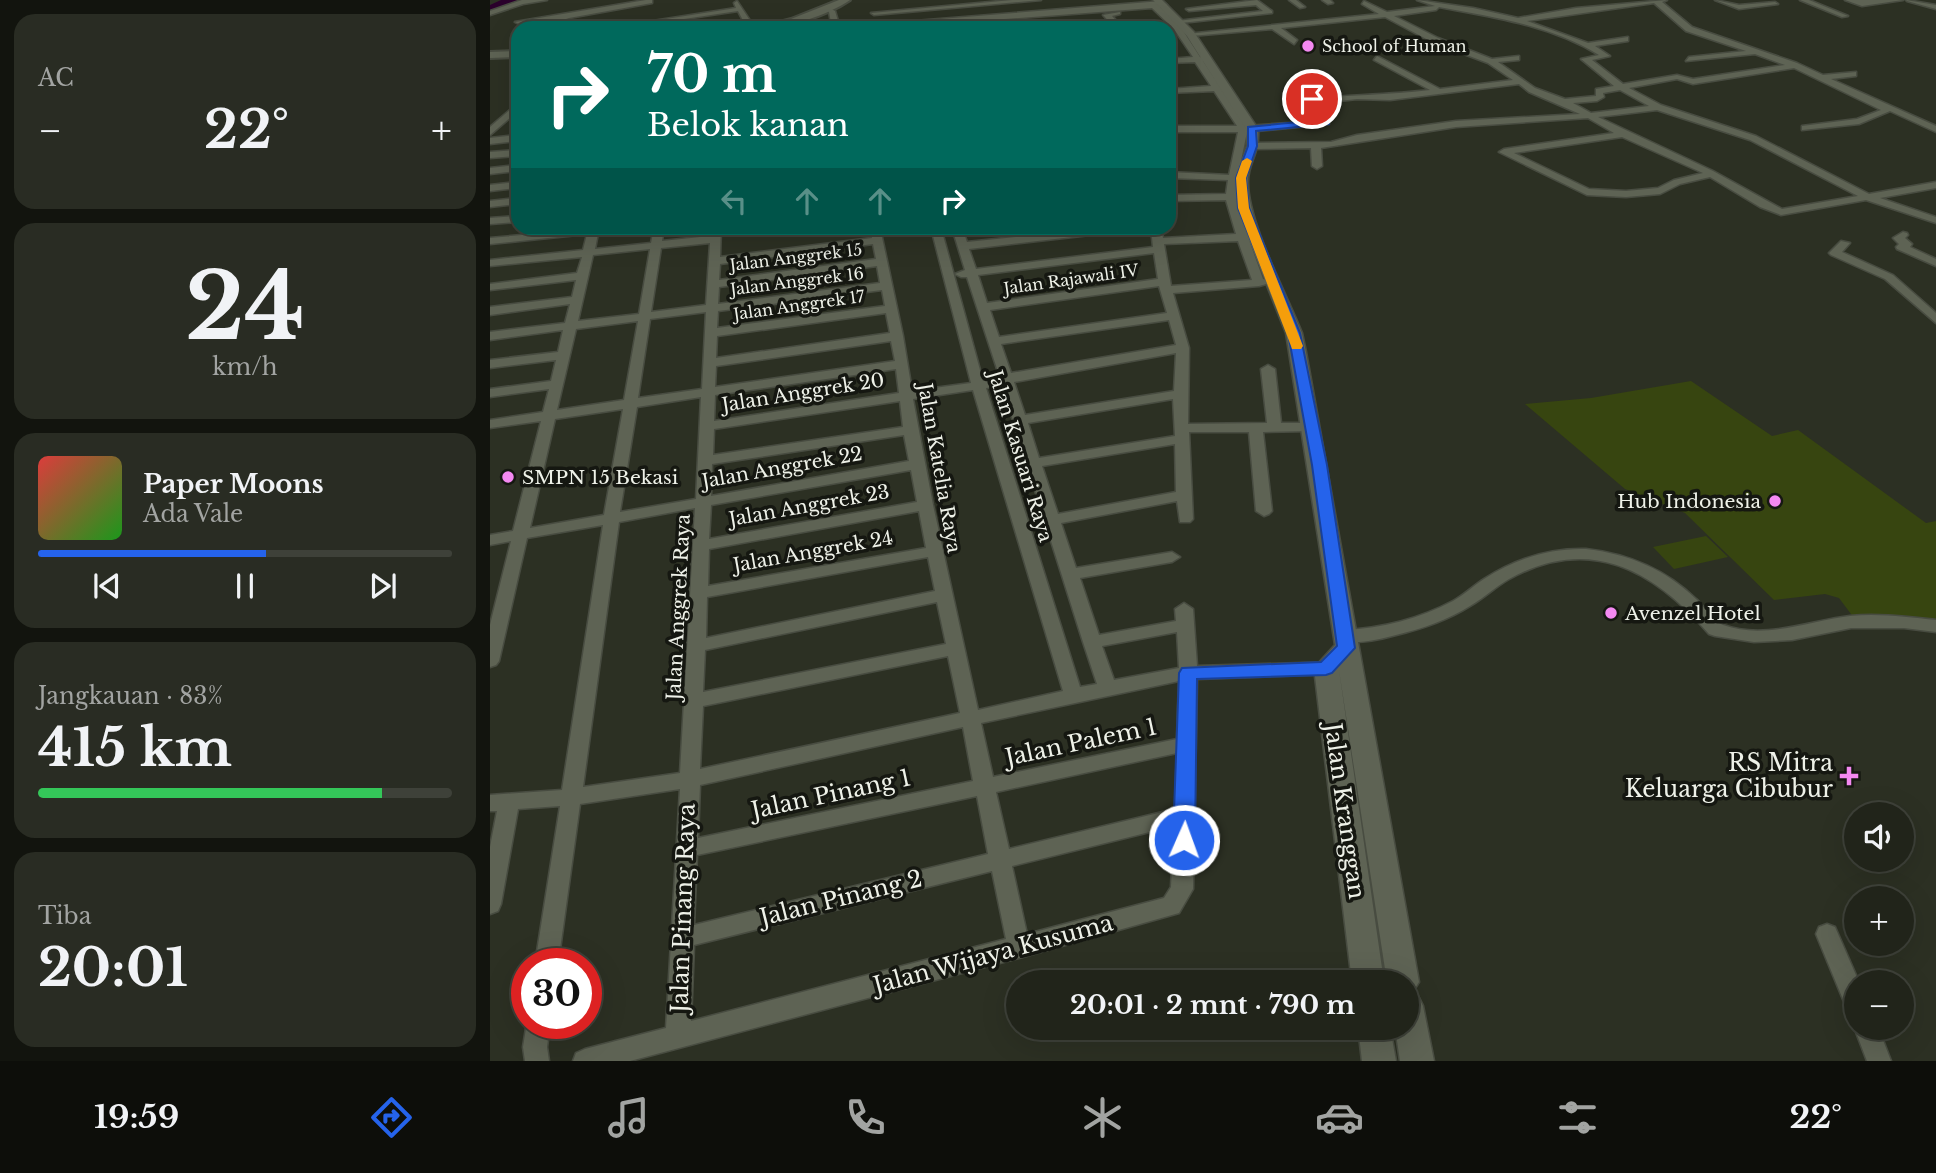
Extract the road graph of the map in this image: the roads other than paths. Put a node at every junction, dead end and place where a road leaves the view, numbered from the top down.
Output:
1 (544, 0) edge
2 (649, 0) edge
3 (736, 0) edge
4 (846, 0) edge
5 (871, 0) edge
6 (883, 0) edge
7 (926, 0) edge
8 (1038, 0) edge
9 (1178, 0) edge
10 (1292, 0) edge
11 (1420, 0) edge
12 (1718, 0) edge
13 (1803, 0) edge
14 (1848, 0) edge
15 (1900, 0) edge
16 (1909, 0) edge
17 (522, 1) edge
18 (1255, 1) edge
19 (1633, 1) edge
20 (1660, 1) edge
21 (1153, 3) edge
22 (1364, 3) dead end
23 (1775, 4) dead end
24 (680, 5) dead end
25 (1095, 5) edge
26 (1566, 5) dead end
27 (1302, 7) dead end
28 (1442, 7) junction
29 (1936, 7) edge
30 (826, 8) junction
31 (741, 9) junction
32 (930, 9) junction
33 (1189, 9) junction
34 (1576, 10) junction
35 (887, 12) junction
36 (490, 13) edge
37 (874, 13) junction
38 (685, 16) junction
39 (1387, 16) junction
40 (1844, 16) dead end
41 (563, 18) junction
42 (986, 18) junction
43 (1201, 19) junction
44 (1518, 20) junction
45 (530, 21) edge
46 (562, 21) edge
47 (661, 21) edge
48 (747, 21) edge
49 (793, 21) edge
50 (834, 21) edge
51 (877, 21) edge
52 (890, 21) edge
53 (951, 21) edge
54 (987, 21) edge
55 (1103, 21) edge
56 (1113, 21) edge
57 (1171, 21) edge
58 (1176, 26) edge
59 (1274, 27) junction
60 (1191, 34) junction
61 (1626, 39) dead end
62 (1294, 42) dead end
63 (1586, 45) junction
64 (1755, 53) junction
65 (511, 54) edge
66 (490, 55) edge
67 (1377, 58) dead end
68 (1516, 58) dead end
69 (1201, 59) junction
70 (1689, 59) dead end
71 (1176, 61) edge
72 (1491, 61) junction
73 (1794, 65) junction
74 (1853, 74) dead end
75 (1823, 77) junction
76 (1518, 82) junction
77 (1621, 87) junction
78 (1217, 88) junction
79 (1176, 91) edge
80 (1438, 91) junction
81 (1564, 102) junction
82 (1885, 105) junction
83 (1658, 107) junction
84 (511, 114) edge
85 (1588, 116) junction
86 (1936, 118) edge
87 (1919, 121) junction
88 (1805, 128) dead end
89 (494, 129) edge
90 (1247, 129) junction
91 (1936, 129) edge
92 (1176, 130) edge
93 (1623, 134) junction
94 (1776, 136) dead end
95 (1753, 138) junction
96 (511, 139) edge
97 (490, 141) edge
98 (1253, 146) junction
99 (1315, 146) junction
100 (511, 154) edge
101 (490, 155) edge
102 (1317, 166) dead end
103 (511, 169) edge
104 (490, 171) edge
105 (1710, 173) junction
106 (1176, 175) edge
107 (1236, 178) junction
108 (1936, 185) edge
109 (511, 186) edge
110 (490, 188) edge
111 (1231, 197) junction
112 (1176, 198) edge
113 (1870, 198) junction
114 (511, 202) edge
115 (490, 204) edge
116 (511, 220) edge
117 (1936, 220) edge
118 (490, 221) edge
119 (545, 235) edge
120 (591, 235) edge
121 (658, 235) edge
122 (706, 235) edge
123 (716, 235) edge
124 (871, 235) edge
125 (877, 235) edge
126 (938, 235) edge
127 (959, 235) edge
128 (1062, 235) edge
129 (1903, 235) dead end
130 (1249, 237) junction
131 (1158, 239) edge
132 (490, 242) edge
133 (1844, 243) dead end
134 (656, 245) junction
135 (963, 246) junction
136 (587, 252) junction
137 (714, 261) junction
138 (882, 262) junction
139 (490, 263) edge
140 (1936, 263) edge
141 (972, 272) junction
142 (951, 275) junction
143 (582, 276) junction
144 (1266, 282) junction
145 (713, 284) junction
146 (887, 286) junction
147 (1165, 286) junction
148 (490, 287) edge
149 (576, 300) junction
150 (983, 307) junction
151 (712, 308) junction
152 (891, 309) junction
153 (490, 311) edge
154 (643, 316) junction
155 (1172, 316) junction
156 (1936, 319) edge
157 (571, 326) junction
158 (710, 333) junction
159 (490, 336) edge
160 (897, 336) junction
161 (994, 341) junction
162 (1183, 348) junction
163 (564, 355) junction
164 (709, 363) junction
165 (490, 364) edge
166 (902, 364) junction
167 (1268, 369) dead end
168 (1007, 380) junction
169 (558, 384) junction
170 (978, 385) junction
171 (490, 393) edge
172 (708, 394) junction
173 (1180, 394) junction
174 (905, 395) junction
175 (629, 404) junction
176 (551, 415) junction
177 (1020, 420) junction
178 (490, 424) edge
179 (706, 426) junction
180 (1275, 427) junction
181 (1310, 427) junction
182 (1256, 428) junction
183 (910, 430) junction
184 (1181, 433) junction
185 (704, 461) junction
186 (1034, 463) junction
187 (917, 464) junction
188 (1183, 495) junction
189 (702, 500) junction
190 (925, 505) junction
191 (1264, 511) dead end
192 (612, 516) junction
193 (1185, 519) dead end
194 (1053, 520) junction
195 (519, 535) junction
196 (490, 540) edge
197 (700, 546) junction
198 (935, 551) junction
199 (1172, 557) dead end
200 (1070, 574) junction
201 (498, 586) edge
202 (698, 593) junction
203 (944, 595) junction
204 (1936, 626) edge
205 (493, 633) edge
206 (1092, 642) junction
207 (695, 646) junction
208 (956, 648) junction
209 (1341, 655) junction
210 (490, 661) edge
211 (1188, 673) junction
212 (1107, 687) junction
213 (1073, 695) junction
214 (692, 701) junction
215 (971, 715) junction
216 (1186, 744) junction
217 (688, 779) junction
218 (986, 787) junction
219 (571, 797) junction
220 (500, 802) edge
221 (1185, 815) junction
222 (685, 849) junction
223 (1001, 858) junction
224 (490, 904) edge
225 (1828, 934) dead end
226 (681, 938) junction
227 (549, 948) edge
228 (1019, 948) junction
229 (1367, 970) edge
230 (1401, 970) edge
231 (1844, 974) edge
232 (678, 1037) junction
233 (536, 1039) edge
234 (1412, 1040) edge
235 (1871, 1040) edge
236 (1415, 1058) edge
237 (537, 1061) edge
238 (585, 1061) edge
239 (1879, 1061) edge

1 - 17 street
2 - 41 street
3 - 31 street
4 - 30 street
5 - 37 street
6 - 35 street
7 - 32 street
8 - 32 street
9 - 33 street
10 - 27 street
11 - 28 street
12 - 23 street
13 - 40 street
14 - 15 street
16 - 29 street
17 - 36 street
18 - 33 street
18 - 43 street
19 - 20 street
19 - 34 street
20 - 64 street
21 - 25 street
21 - 56 street
21 - 57 main road, Jalan Kranggan
22 - 39 street
24 - 38 street
25 - 42 street
25 - 55 street
26 - 34 street
28 - 39 street
28 - 44 street
30 - 49 street
30 - 50 street
31 - 38 street
31 - 48 street
32 - 35 street
33 - 43 street
34 - 44 street
35 - 37 street
35 - 52 street
37 - 51 street
38 - 47 street
39 - 59 street
39 - 72 street
41 - 45 street
41 - 46 street
42 - 53 street
42 - 54 street
43 - 58 street
44 - 63 street
58 - 60 main road, Jalan Kranggan
58 - 69 street
59 - 60 street
59 - 62 street
60 - 69 main road, Jalan Kranggan
61 - 63 street
63 - 77 street
64 - 70 street
64 - 73 street
65 - 66 street
67 - 80 street
68 - 72 street
69 - 71 street
69 - 78 street
69 - 90 main road, Jalan Kranggan
72 - 76 street
73 - 75 street
73 - 77 street
74 - 75 street
75 - 82 street
76 - 80 street
76 - 81 street
77 - 81 street
77 - 83 street
78 - 79 street
78 - 90 street
80 - 90 street
81 - 85 street
82 - 87 street
82 - 88 street
83 - 85 street
83 - 95 street
84 - 89 street
85 - 93 street
85 - 99 street
86 - 87 street
87 - 91 street
90 - 92 street
90 - 98 main road, Jalan Kranggan
90 - 107 street
93 - 105 street
93 - 105 street
94 - 95 street
95 - 113 street
96 - 97 street
98 - 99 street
98 - 107 main road, Jalan Kranggan
99 - 102 street
100 - 101 street
103 - 104 street
105 - 113 street
106 - 107 street
107 - 111 street
107 - 130 main road, Jalan Kranggan
108 - 113 street
109 - 110 street
111 - 112 street
111 - 130 street
113 - 117 street
114 - 115 street
116 - 118 street
119 - 132 street
120 - 136 street
121 - 134 street
122 - 134 street
123 - 137 street, Jalan Anggrek Raya
124 - 137 street
125 - 138 street, Jalan Katelia Raya
126 - 142 street, Jalan Kasuari Raya
127 - 135 street
128 - 135 street
129 - 140 street
130 - 131 street
130 - 144 main road, Jalan Kranggan
131 - 141 street
131 - 147 street
133 - 156 street
134 - 136 street
134 - 154 street
135 - 141 street
136 - 139 street
136 - 143 street
137 - 145 street, Jalan Anggrek Raya
138 - 145 street, Jalan Anggrek 15
138 - 146 street, Jalan Katelia Raya
141 - 142 street
141 - 150 street
142 - 170 street, Jalan Kasuari Raya
143 - 148 street
143 - 149 street
144 - 147 street, Jalan Rajawali IV
144 - 181 main road, Jalan Kranggan
145 - 151 street, Jalan Anggrek Raya
146 - 151 street, Jalan Anggrek 16
146 - 152 street, Jalan Katelia Raya
147 - 150 street, Jalan Rajawali IV
147 - 155 street
149 - 153 street
149 - 157 street
150 - 161 street
151 - 154 street, Jalan Anggrek 16
151 - 158 street, Jalan Anggrek Raya
152 - 158 street, Jalan Anggrek 17
152 - 160 street, Jalan Katelia Raya
154 - 157 street, Jalan Anggrek 16
154 - 175 street
155 - 161 street
155 - 162 street
157 - 159 street, Jalan Anggrek 16
157 - 163 street
158 - 164 street, Jalan Anggrek Raya
160 - 164 street
160 - 166 street, Jalan Katelia Raya
161 - 168 street
162 - 168 street, Jalan Anggrek 20
162 - 173 street
163 - 165 street
163 - 169 street
164 - 172 street, Jalan Anggrek Raya
166 - 172 street
166 - 174 street, Jalan Katelia Raya
167 - 180 street
168 - 170 street, Jalan Anggrek 20
168 - 177 street
169 - 171 street
169 - 176 street
170 - 174 street, Jalan Anggrek 20
170 - 213 street, Jalan Kasuari Raya
172 - 175 street
172 - 179 street, Jalan Anggrek Raya
173 - 177 street
173 - 184 street
174 - 179 street, Jalan Anggrek 20
174 - 183 street, Jalan Katelia Raya
175 - 176 street
175 - 192 street
176 - 178 street
176 - 195 street
177 - 186 street
179 - 185 street, Jalan Anggrek Raya
180 - 181 street
180 - 182 street
181 - 209 main road, Jalan Kranggan
182 - 184 street
182 - 191 street
183 - 185 street
183 - 187 street, Jalan Katelia Raya
184 - 186 street
184 - 188 street
185 - 189 street, Jalan Anggrek Raya
186 - 194 street
187 - 189 street, Jalan Anggrek 22
187 - 190 street, Jalan Katelia Raya
188 - 193 street
188 - 194 street
189 - 192 street, Jalan Anggrek 22
189 - 197 street, Jalan Anggrek Raya
190 - 197 street, Jalan Anggrek 23
190 - 198 street, Jalan Katelia Raya
192 - 195 street, Jalan Anggrek 22
192 - 219 street
194 - 200 street
195 - 196 street, Jalan Anggrek 22
195 - 201 street
197 - 202 street, Jalan Anggrek Raya
198 - 202 street, Jalan Anggrek 24
198 - 203 street, Jalan Katelia Raya
199 - 200 street
200 - 206 street
201 - 205 street
202 - 207 street, Jalan Anggrek Raya
203 - 207 street
203 - 208 street, Jalan Katelia Raya
204 - 209 street
205 - 210 street
206 - 211 street, Jalan Wijaya Kusuma
206 - 212 street
207 - 214 street, Jalan Anggrek Raya
208 - 214 street
208 - 215 street, Jalan Katelia Raya
209 - 211 street
209 - 229 main road, Jalan Kranggan
209 - 230 main road, Jalan Kranggan
211 - 212 street
211 - 216 street, Jalan Wijaya Kusuma
212 - 213 street
213 - 215 street
214 - 217 street, Jalan Anggrek Raya
215 - 217 street
215 - 218 street, Jalan Katelia Raya
216 - 218 street, Jalan Palem 1
216 - 221 street, Jalan Wijaya Kusuma
217 - 219 street
217 - 222 street, Jalan Pinang Raya
218 - 222 street, Jalan Pinang 1
218 - 223 street, Jalan Katelia Raya
219 - 220 street
219 - 227 street
220 - 224 street
221 - 223 street, Jalan Pinang 2
221 - 228 street, Jalan Wijaya Kusuma
222 - 226 street, Jalan Pinang Raya
223 - 226 street, Jalan Pinang 2
223 - 228 street, Jalan Katelia Raya
225 - 231 street
226 - 232 street, Jalan Pinang Raya
228 - 232 street, Jalan Wijaya Kusuma
232 - 238 street, Jalan Wijaya Kusuma
233 - 237 street
234 - 236 main road
235 - 239 street

